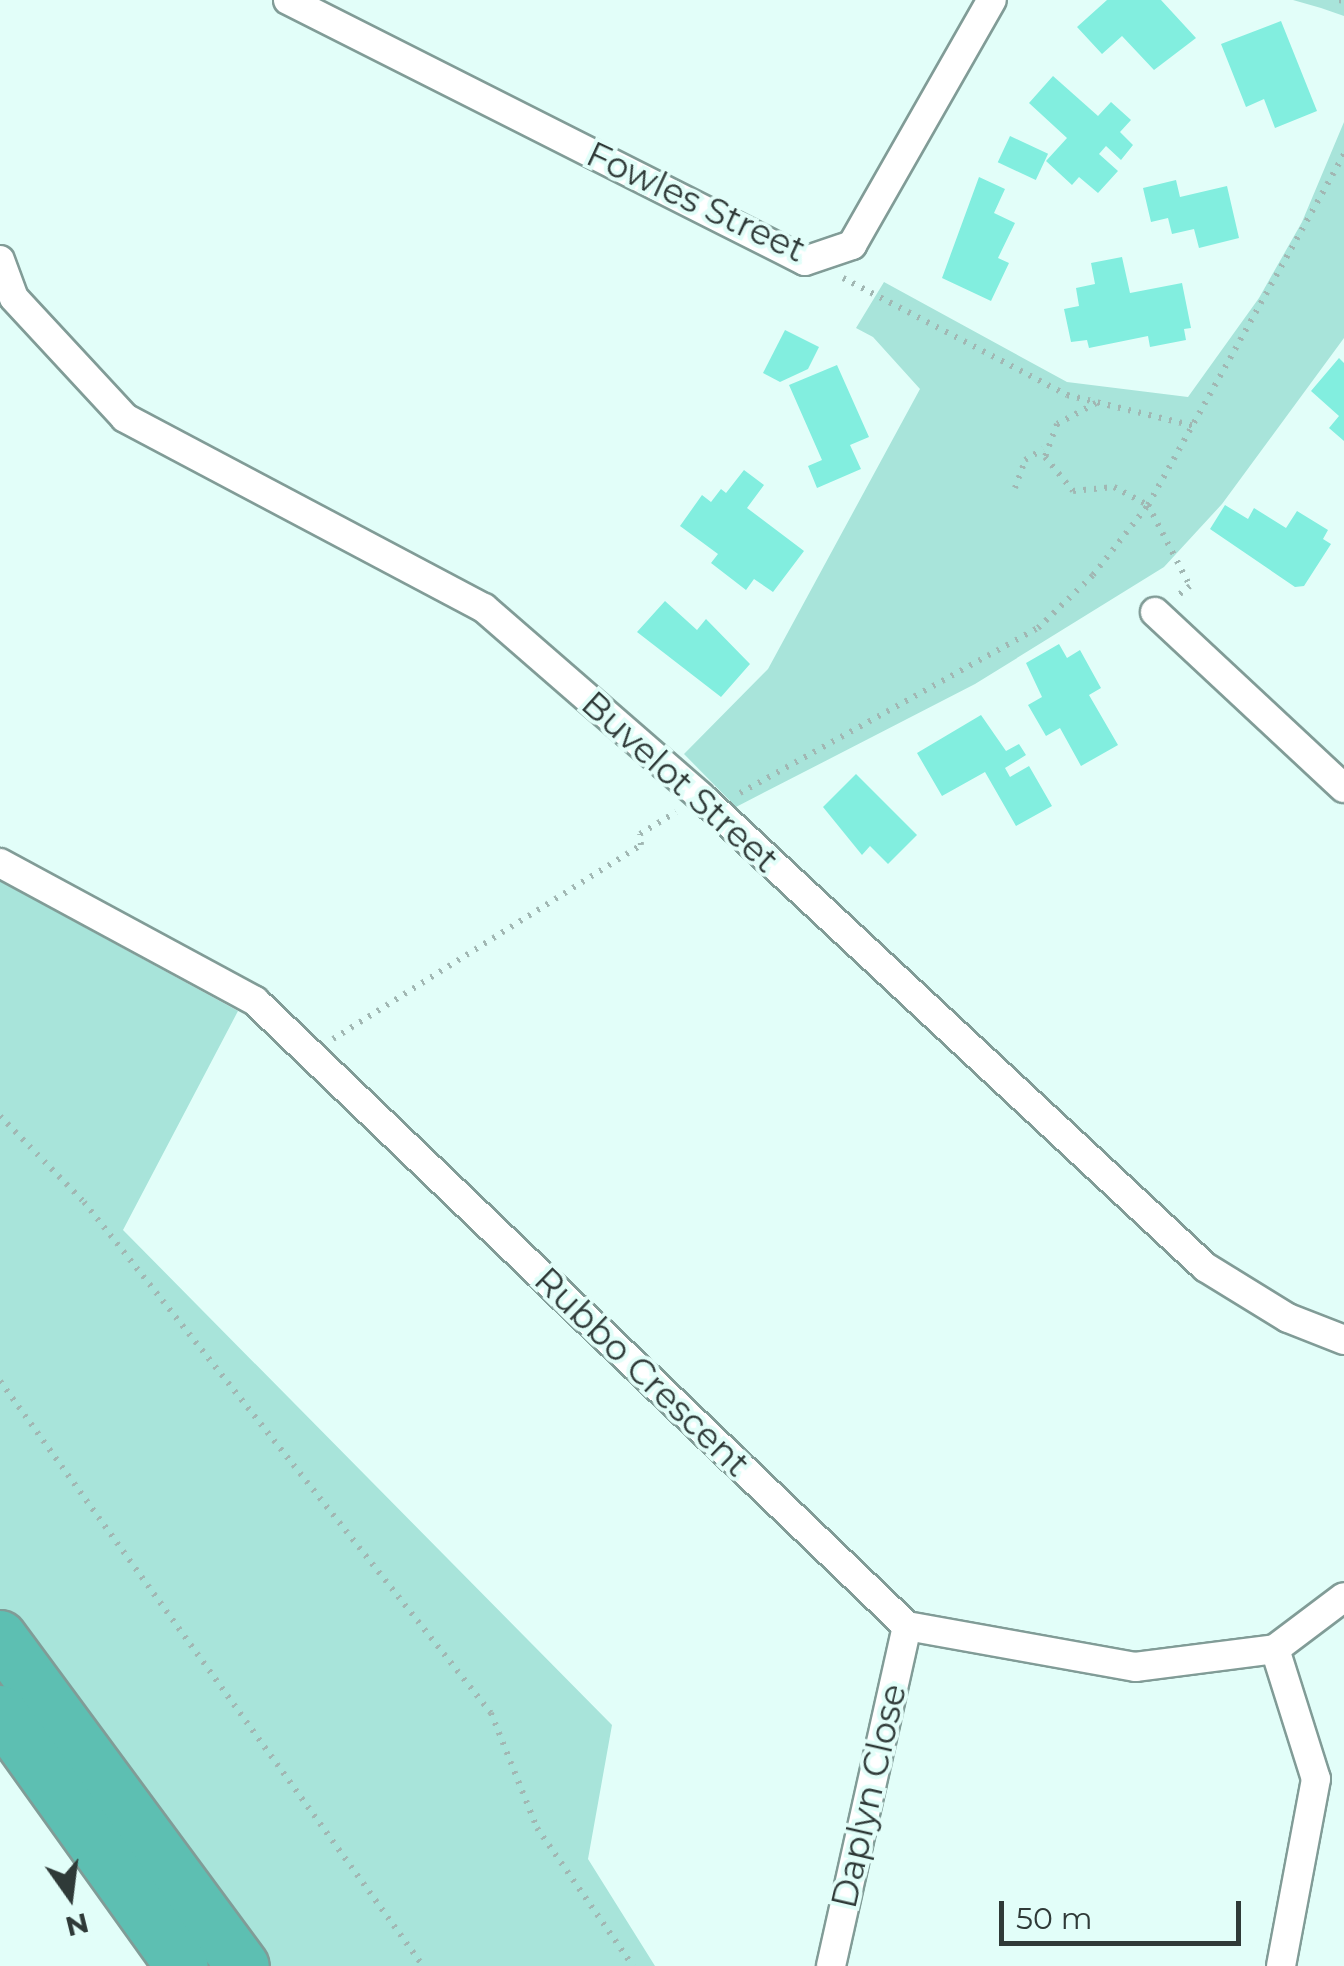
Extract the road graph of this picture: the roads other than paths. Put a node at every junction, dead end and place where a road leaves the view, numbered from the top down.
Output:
1 (288, 0) edge
2 (992, 0) edge
3 (0, 260) edge
4 (1155, 612) road end
5 (1344, 788) edge
6 (0, 864) edge
7 (1344, 1340) edge
8 (1344, 1597) edge
9 (907, 1626) junction
10 (0, 1637) edge
11 (1275, 1649) junction
12 (0, 1712) edge
13 (182, 1966) edge
14 (242, 1966) edge
15 (831, 1966) edge
16 (1281, 1966) edge

1 - 2 street, Fowles Street
3 - 7 street, Buvelot Street
4 - 5 street
6 - 9 street, Rubbo Crescent
8 - 11 street
9 - 11 street
9 - 15 street, Daplyn Close
10 - 14 highway
11 - 16 street
12 - 13 highway

